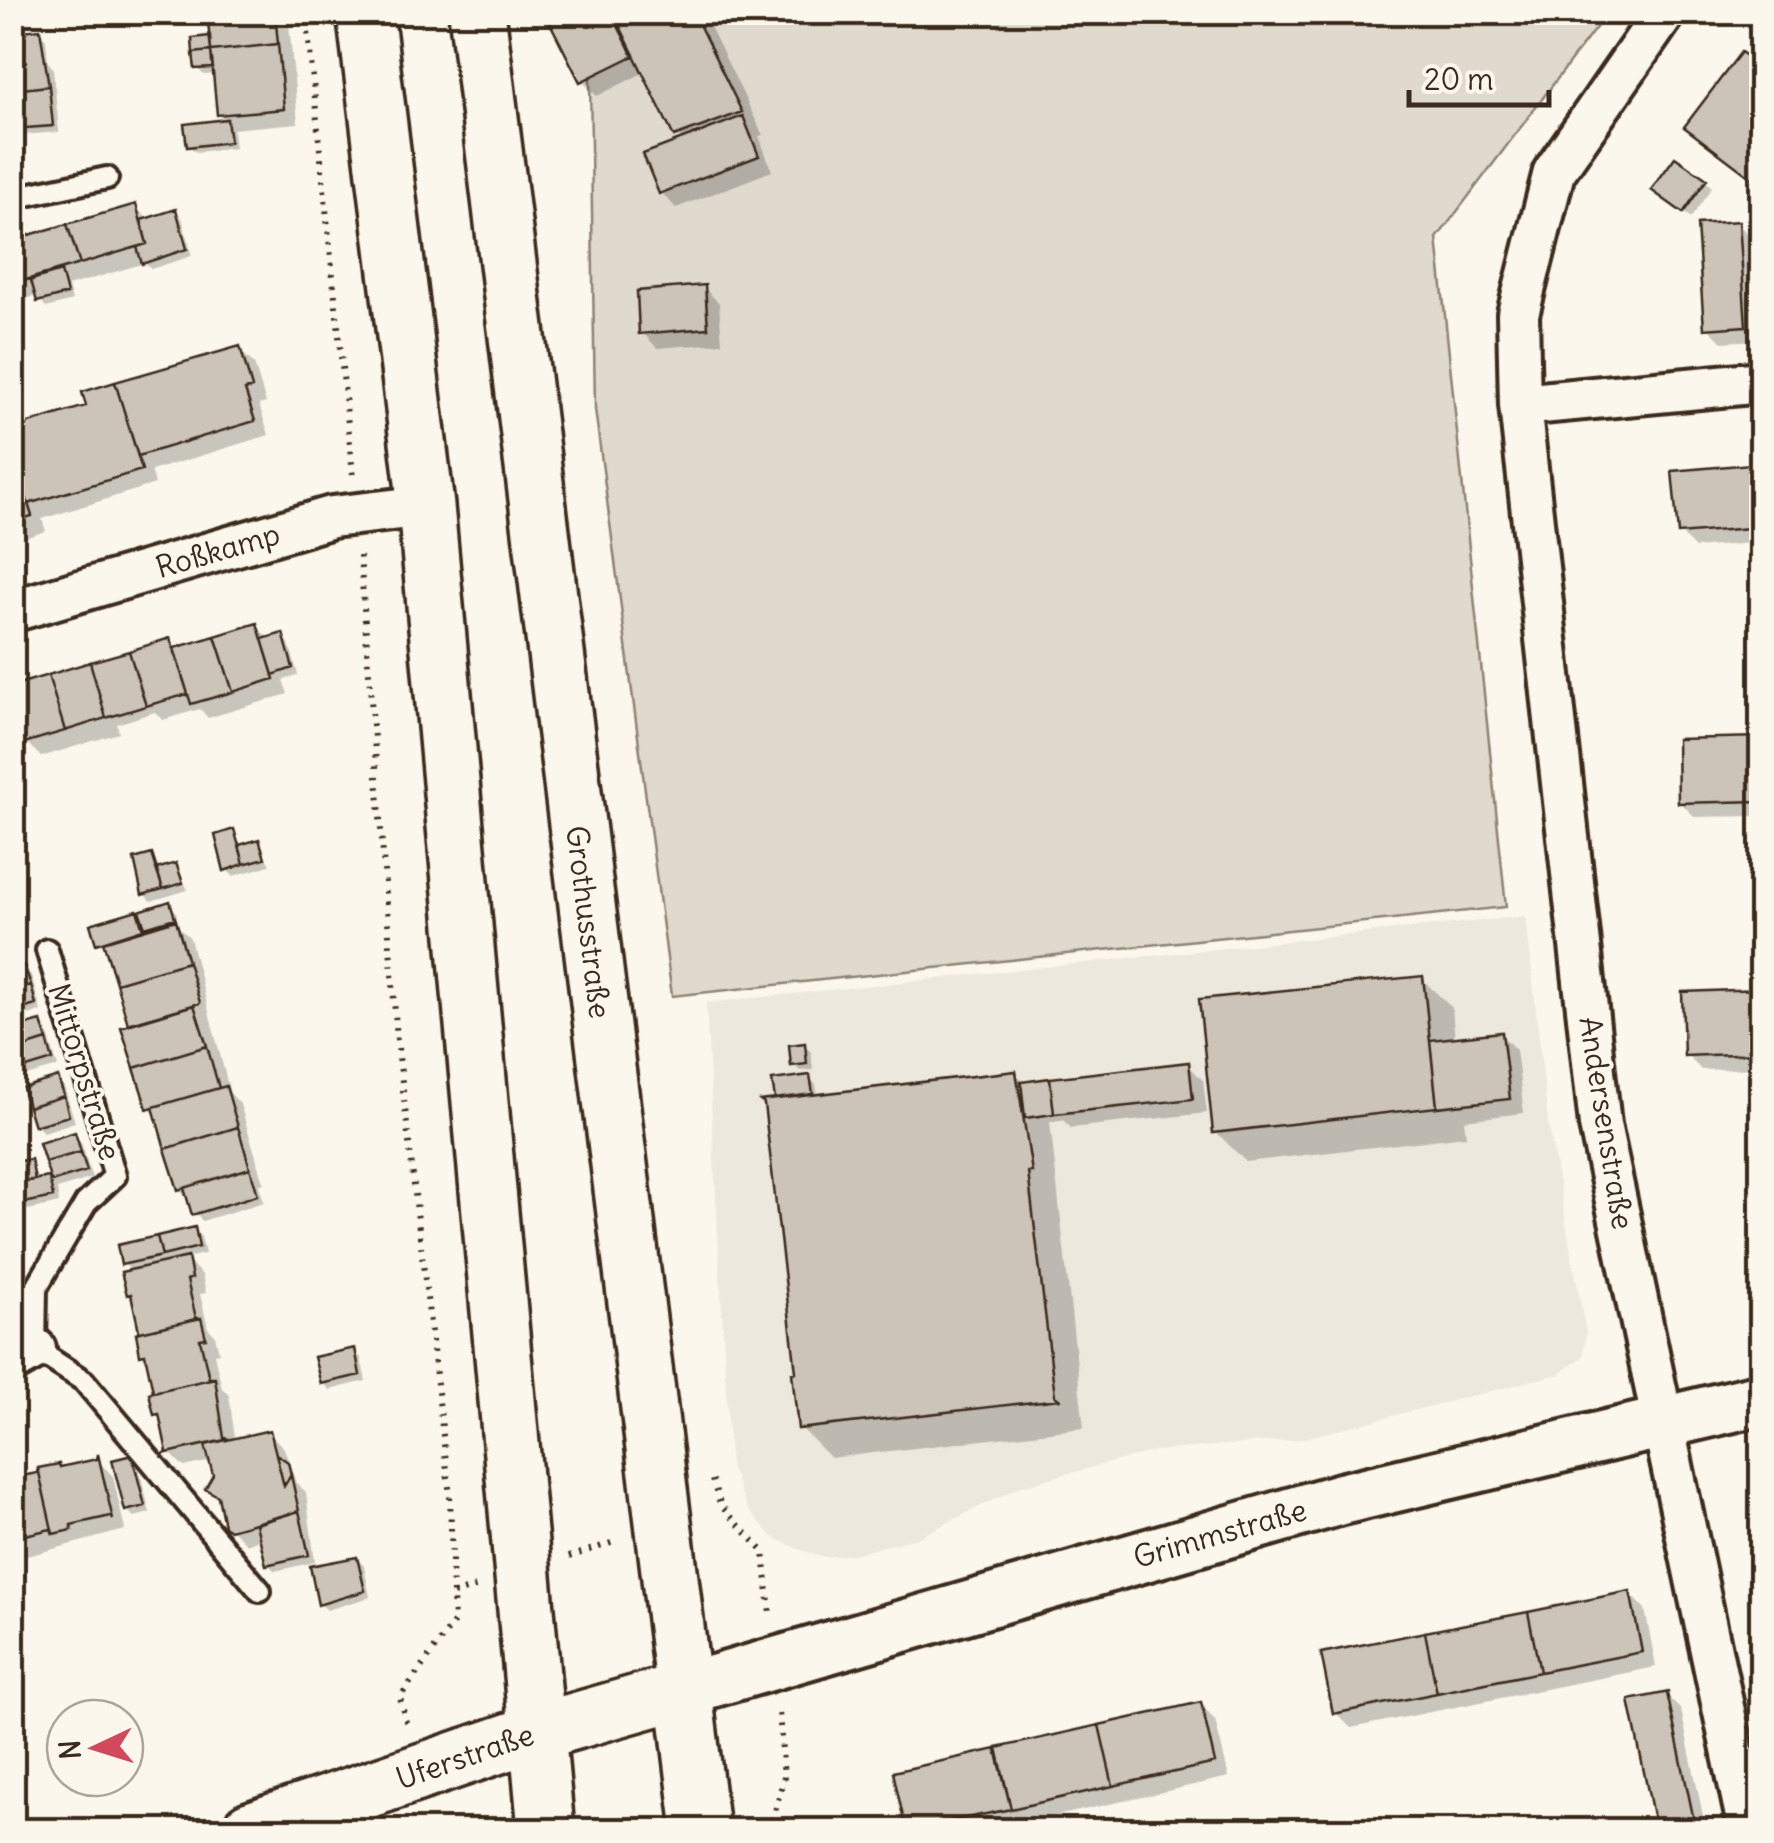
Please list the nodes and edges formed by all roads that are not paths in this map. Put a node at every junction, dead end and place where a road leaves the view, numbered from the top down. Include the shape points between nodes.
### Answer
1 (365, 12) edge
2 (477, 12) edge
3 (1665, 12) edge
4 (108, 178) dead end
5 (12, 198) edge
6 (1762, 382) edge
7 (1520, 406) junction
8 (426, 506) junction
9 (12, 611) edge
10 (47, 950) dead end
11 (24, 1355) edge
12 (1762, 1399) edge
13 (1664, 1421) junction
14 (260, 1591) dead end
15 (683, 1690) junction
16 (536, 1732) junction
17 (250, 1830) edge
18 (546, 1830) edge
19 (701, 1830) edge
20 (1749, 1830) edge

1 - 8 main road
2 - 15 main road, Grothusstraße
3 - 7 street, Andersenstraße via 1554,172 1518,314
4 - 5 lane
6 - 7 street
7 - 13 street, Andersenstraße via 1600,1125
8 - 9 street, Roßkamp via 332,517
8 - 16 main road
10 - 11 lane, Mittorpstraße via 115,1176 86,1204 36,1288
11 - 14 lane, Mittorpstraße via 84,1381
12 - 13 street, Grimmstraße
13 - 15 street, Grimmstraße via 1341,1499
13 - 20 street, Andersenstraße
15 - 16 main road, Uferstraße
15 - 19 main road, Grothusstraße
16 - 17 main road, Uferstraße
16 - 18 main road

